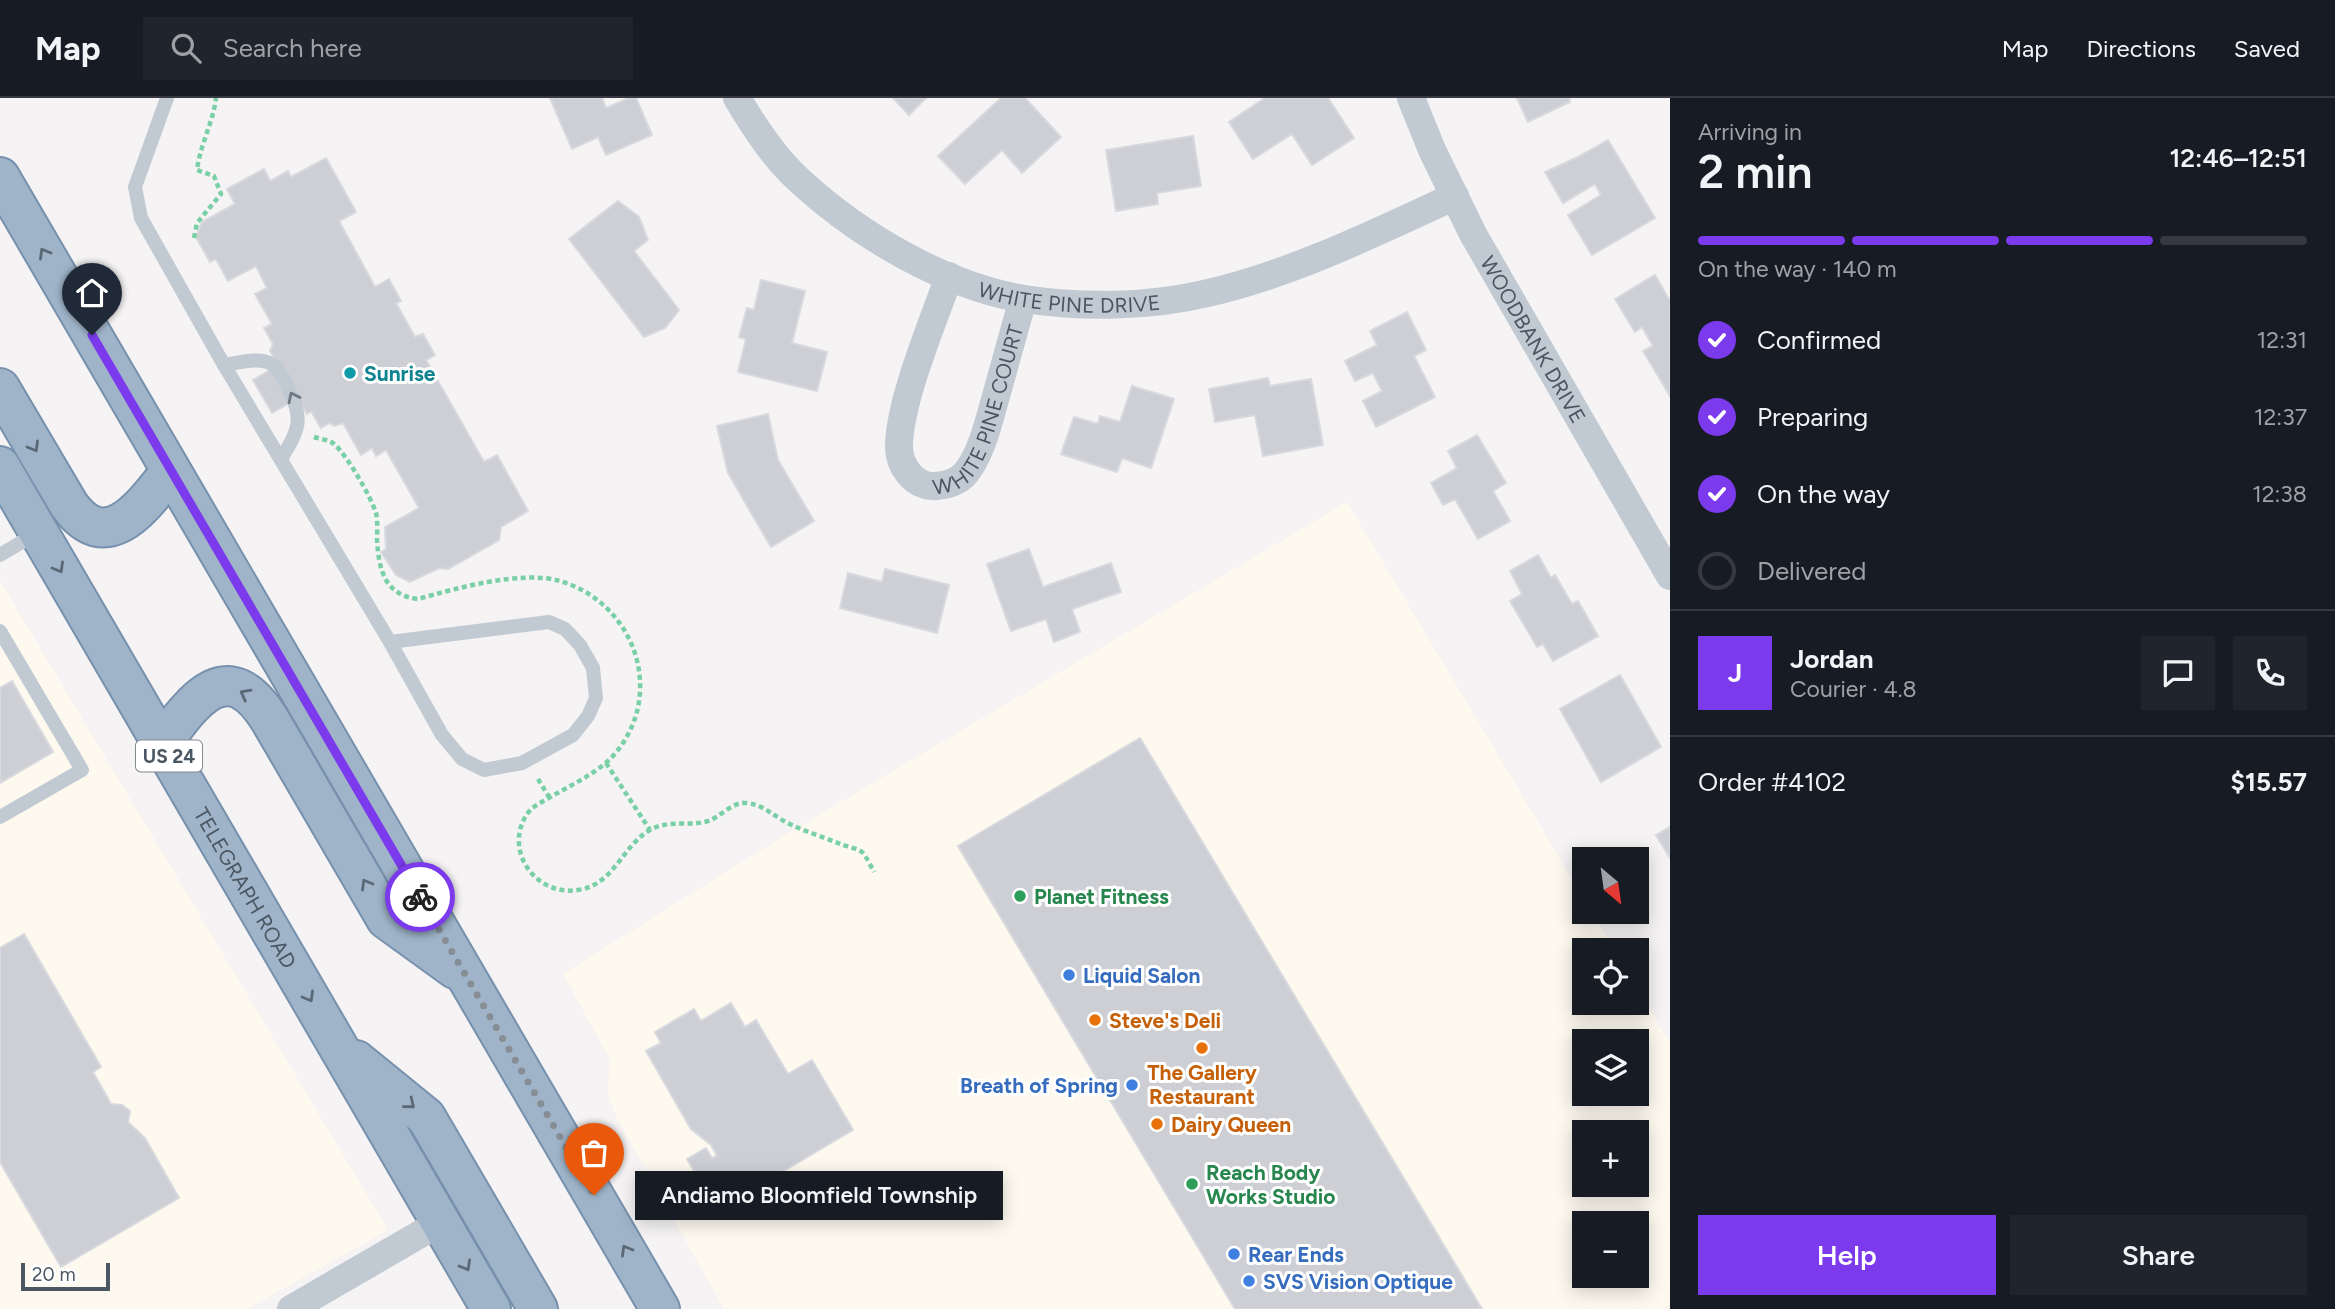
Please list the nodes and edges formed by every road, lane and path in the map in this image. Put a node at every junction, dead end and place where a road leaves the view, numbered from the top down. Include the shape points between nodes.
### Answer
1 (167, 98) edge
2 (216, 98) edge
3 (737, 98) edge
4 (1411, 98) edge
5 (0, 177) edge
6 (1455, 196) junction
7 (194, 238) dead end
8 (949, 276) junction
9 (1023, 299) junction
10 (224, 365) junction
11 (0, 388) edge
12 (281, 459) junction
13 (0, 467) edge
14 (171, 471) junction
15 (38, 532) junction
16 (0, 555) edge
17 (1670, 576) edge
18 (0, 631) edge
19 (390, 642) junction
20 (162, 744) junction
21 (606, 763) dead end
22 (0, 817) edge
23 (650, 830) dead end
24 (468, 979) junction
25 (338, 1046) junction
26 (441, 1222) junction
27 (291, 1309) edge
28 (491, 1309) edge
29 (538, 1309) edge
30 (660, 1309) edge

1 - 10 lane via 135,187 141,218
2 - 7 path via 197,170 214,176 221,194 197,223
3 - 8 street, WHITE PINE DRIVE via 800,181 905,257
4 - 6 street, WOODBANK DRIVE
14 -> 5 highway
6 - 9 street, WHITE PINE DRIVE via 1328,253 1210,293 1132,303
6 - 17 street, WOODBANK DRIVE via 1486,258
8 - 9 street, WHITE PINE DRIVE
8 - 9 street, WHITE PINE COURT via 911,386 898,447 910,476 921,484 947,485 967,472 983,436
10 - 12 lane
12 -> 10 lane via 298,432 297,404 282,377 274,365 265,362
11 -> 14 highway via 69,505 83,520 96,526 127,521
12 - 19 lane
13 - 15 highway, TELEGRAPH ROAD / US 24
14 - 24 highway
15 - 16 lane
15 -> 20 highway, TELEGRAPH ROAD / US 24
18 - 22 lane via 82,770
19 - 19 lane via 442,735 462,759 484,770 522,763 573,735 596,698 593,668 580,645 565,629 549,622
24 -> 20 highway via 386,919 254,698 233,687 211,689 193,703
20 -> 25 highway, TELEGRAPH ROAD / US 24
21 - 23 path
30 -> 24 highway
25 - 26 highway, TELEGRAPH ROAD / US 24
25 -> 29 highway via 426,1117
26 - 27 street
26 -> 28 highway, TELEGRAPH ROAD / US 24

